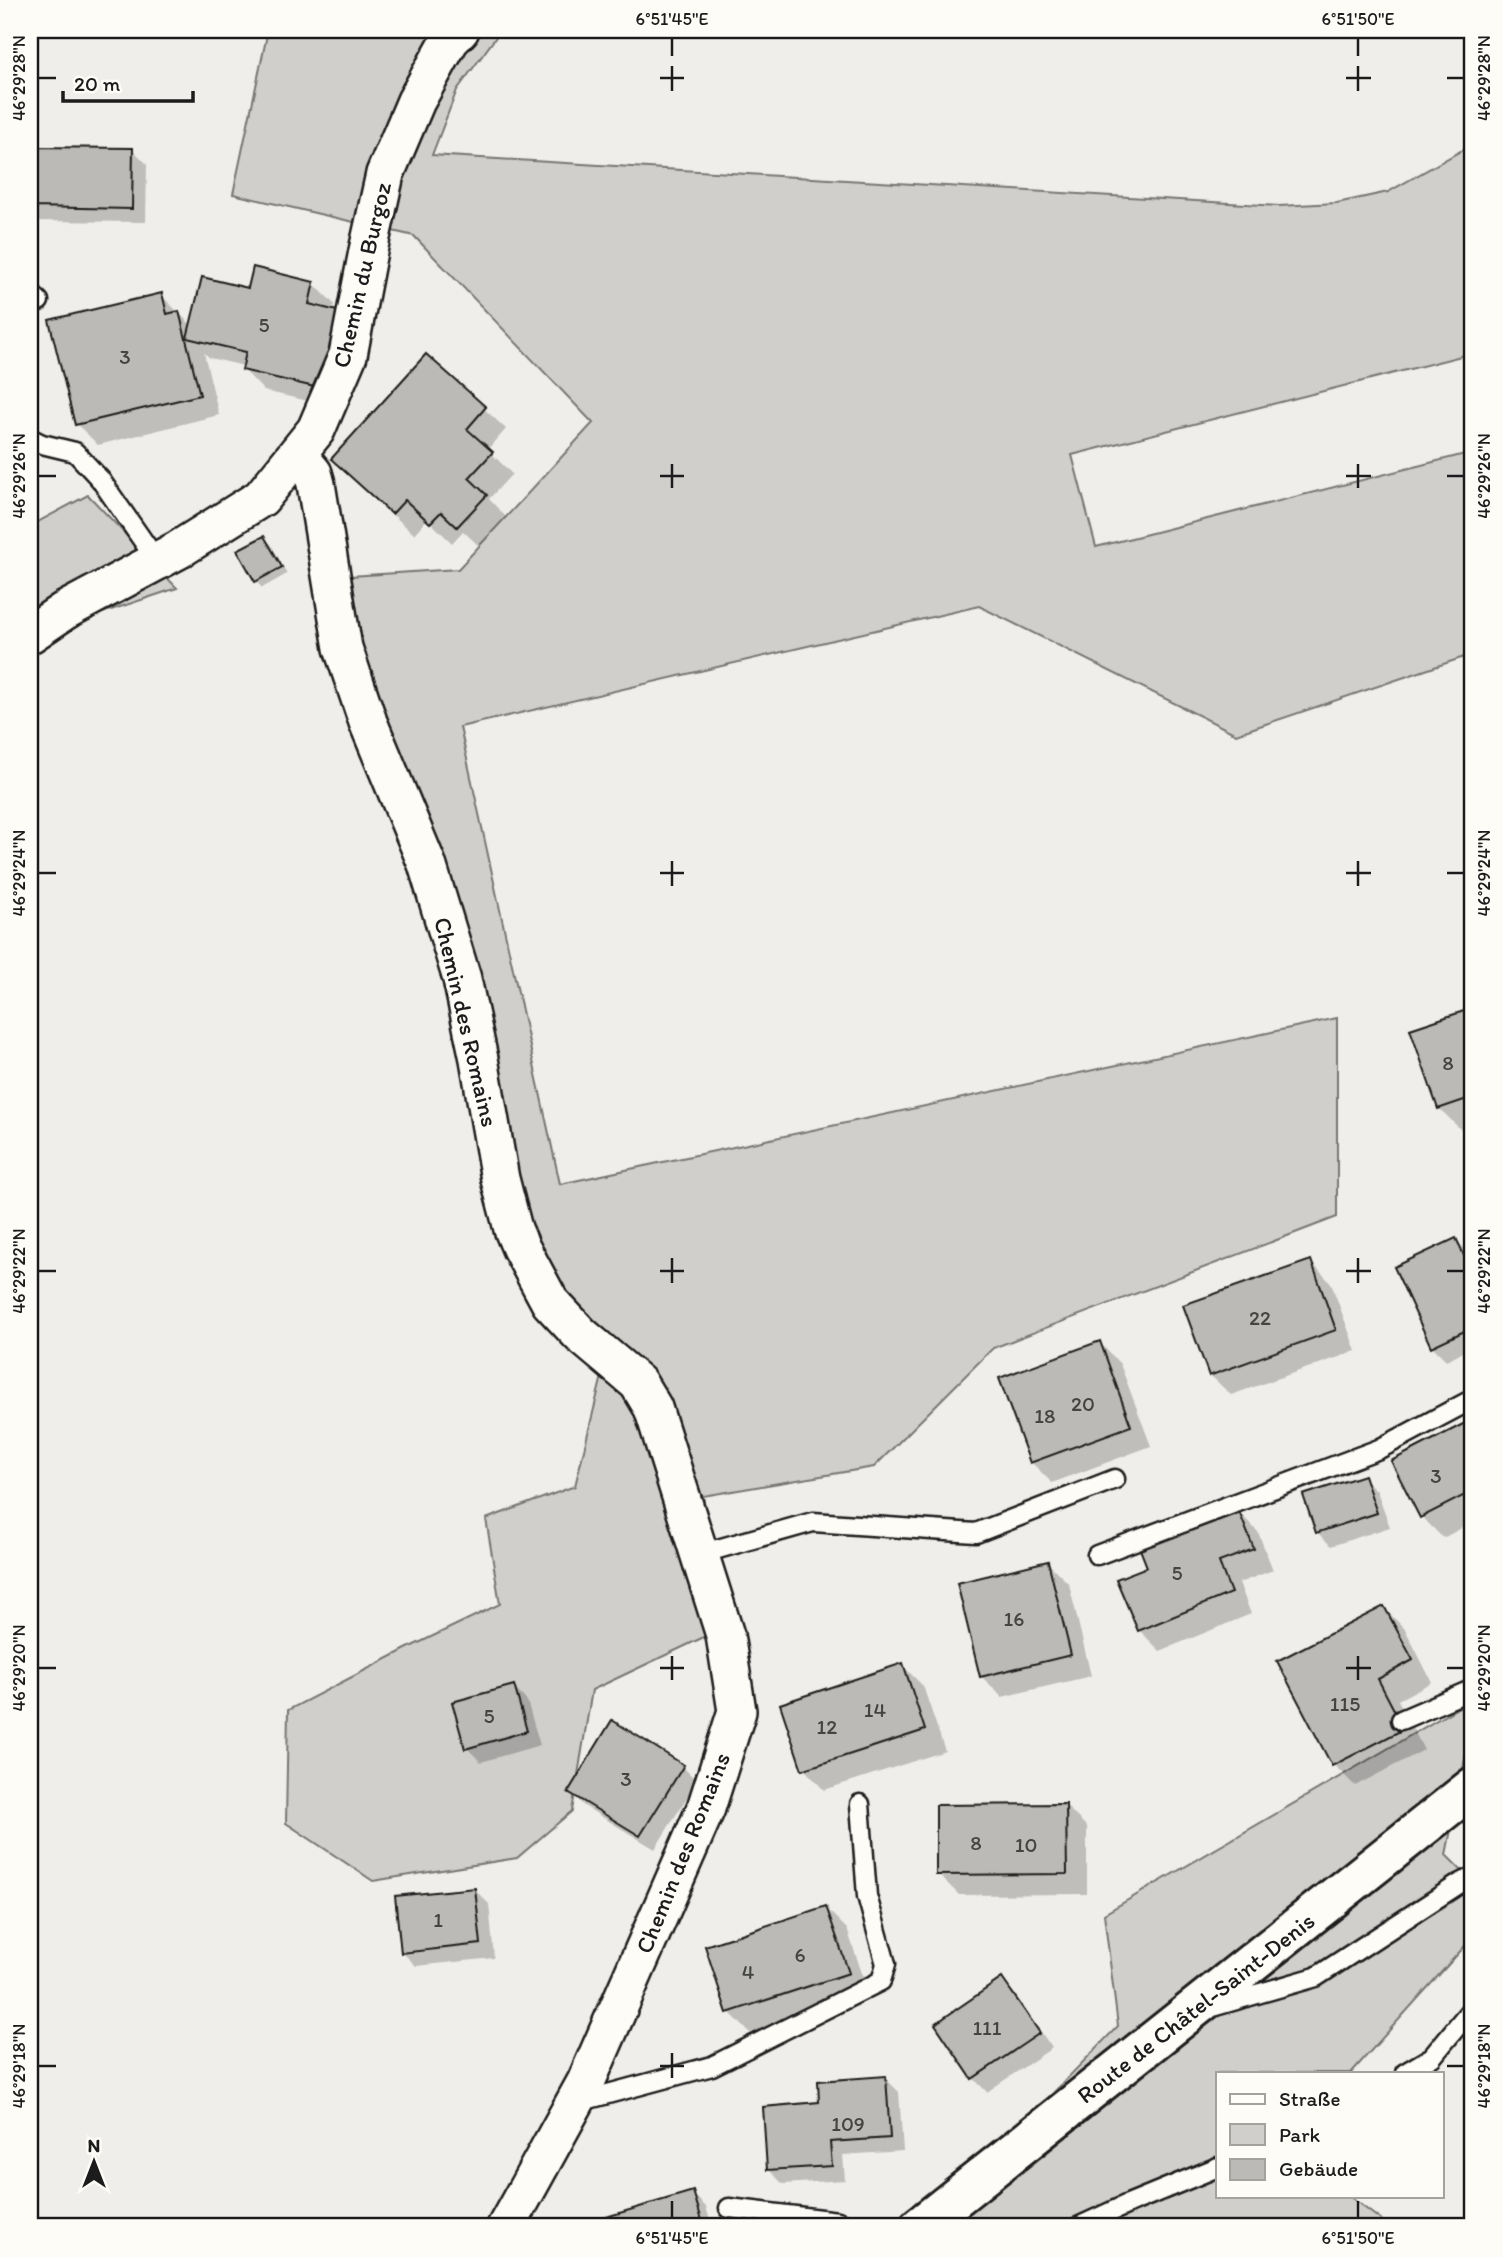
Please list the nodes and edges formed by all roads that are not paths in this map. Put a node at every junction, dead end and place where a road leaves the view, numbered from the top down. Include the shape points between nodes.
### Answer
1 (460, 30) edge
2 (30, 438) edge
3 (298, 455) junction
4 (157, 561) junction
5 (30, 634) edge
6 (1473, 1399) edge
7 (1115, 1479) dead end
8 (700, 1554) junction
9 (1097, 1555) dead end
10 (1473, 1689) edge
11 (1401, 1720) dead end
12 (1473, 1787) edge
13 (860, 1804) dead end
14 (1473, 1877) edge
15 (1473, 2007) edge
16 (1189, 2014) junction
17 (1407, 2072) edge
18 (575, 2102) junction
19 (1216, 2168) edge
20 (729, 2208) dead end
21 (506, 2227) edge
22 (847, 2227) edge
23 (919, 2227) edge
24 (1078, 2227) edge

1 - 3 street, Chemin du Burgoz via 416,101 386,174 348,355 316,430
2 - 4 lane via 75,452 100,479
3 - 4 street, Chemin du Burgoz via 261,498
3 - 8 street, Chemin des Romains via 316,484 348,666 427,864 462,979 513,1229 550,1302 647,1397
4 - 5 street, Chemin du Burgoz
6 - 9 lane via 1379,1449
7 - 8 lane via 975,1533 813,1522
8 - 18 street, Chemin des Romains via 726,1635 737,1711 706,1808
10 - 11 lane
12 - 16 main road, Route de Châtel-Saint-Denis
13 - 18 lane via 867,1896 886,1964 881,1981 712,2066
14 - 16 lane via 1315,1976
15 - 17 lane via 1432,2057
16 - 23 main road, Route de Châtel-Saint-Denis
18 - 21 street, Chemin des Romains
19 - 24 lane
20 - 22 lane via 838,2221

